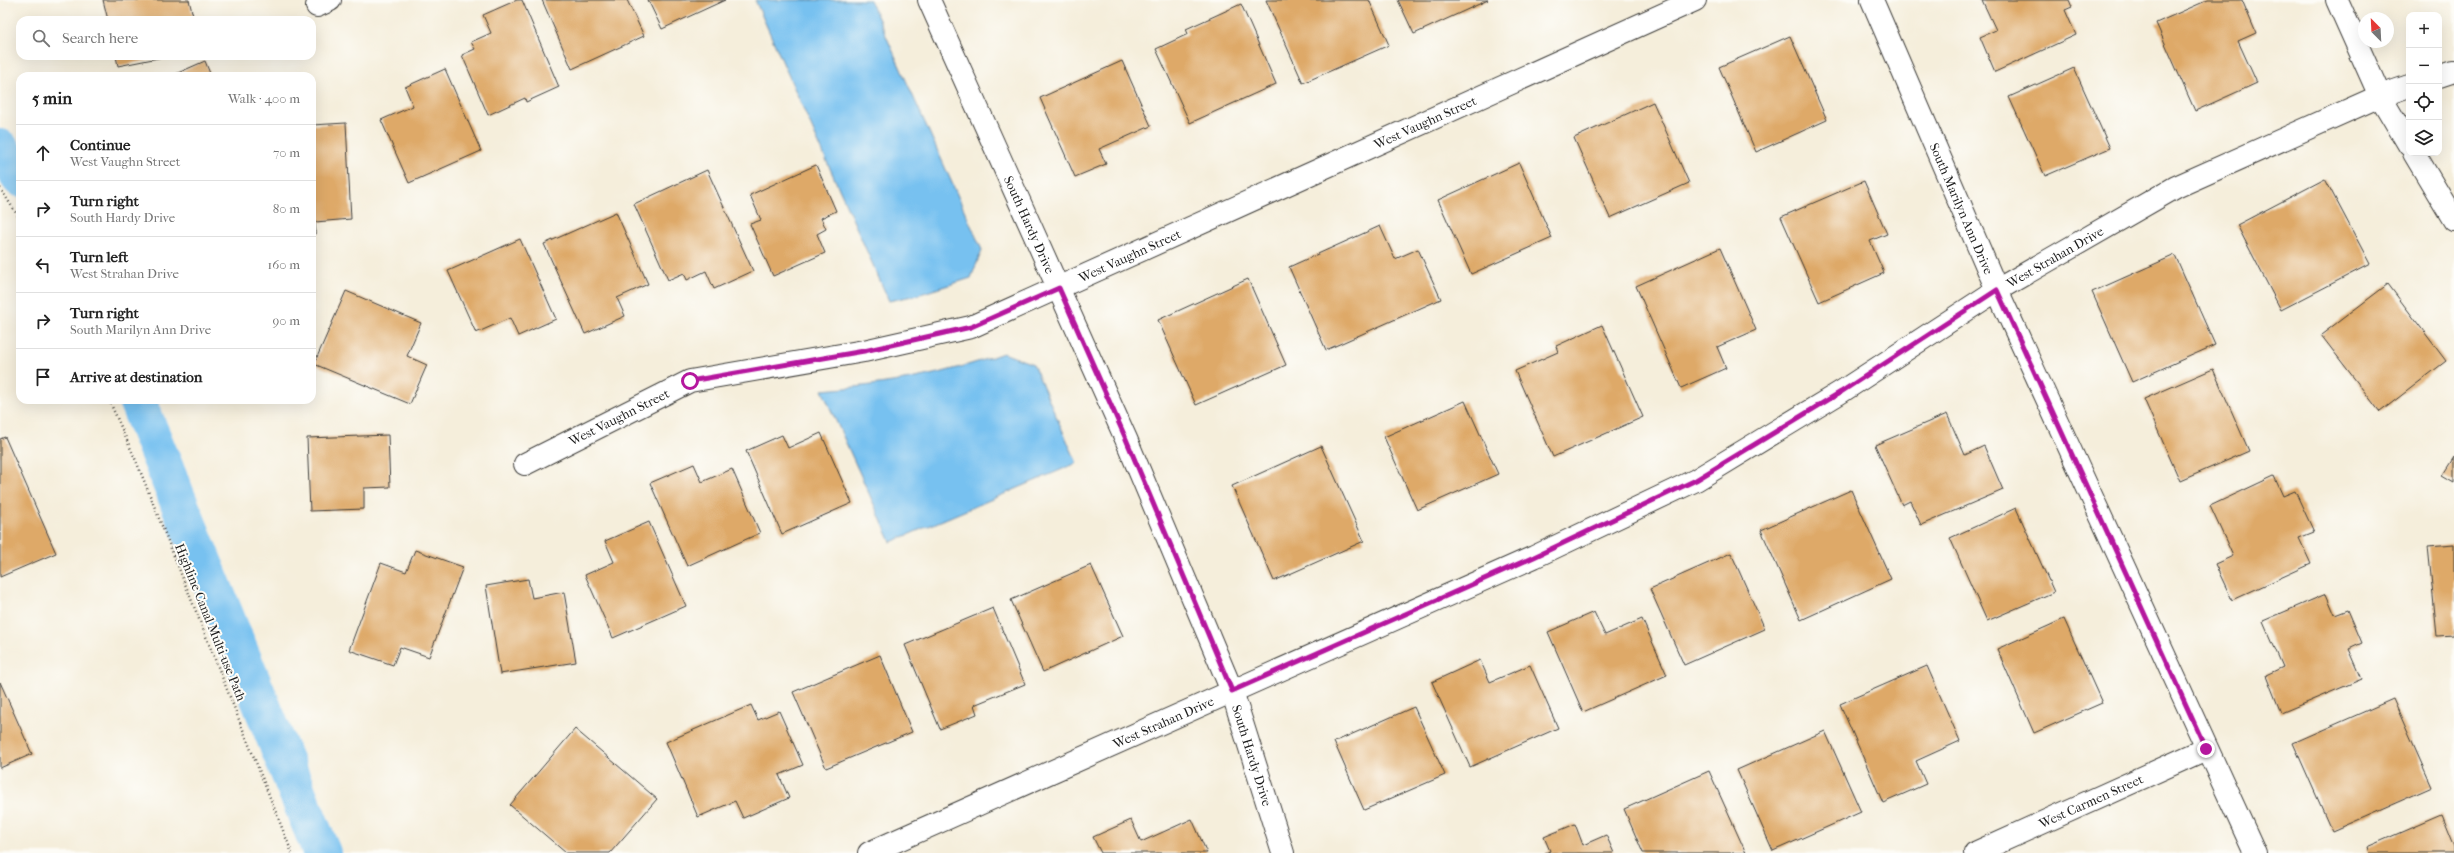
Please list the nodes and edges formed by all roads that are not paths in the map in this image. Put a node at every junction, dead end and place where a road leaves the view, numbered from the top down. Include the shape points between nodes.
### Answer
1 (929, 0) edge
2 (1695, 0) edge
3 (1872, 0) edge
4 (2337, 0) edge
5 (2454, 71) edge
6 (2442, 75) edge
7 (2406, 87) edge
8 (2380, 96) junction
9 (2406, 140) edge
10 (2416, 156) edge
11 (2454, 220) edge
12 (1059, 288) junction
13 (1997, 290) junction
14 (525, 464) dead end
15 (1232, 691) junction
16 (2206, 749) junction
17 (869, 853) edge
18 (1283, 853) edge
19 (1975, 853) edge
20 (2254, 853) edge

1 - 12 street, South Hardy Drive
2 - 12 street, West Vaughn Street
3 - 13 street, South Marilyn Ann Drive
4 - 8 street
5 - 6 street
7 - 8 street, West Strahan Drive
8 - 9 street
8 - 13 street, West Strahan Drive via 2176,187
10 - 11 street
12 - 14 street, West Vaughn Street via 971,327 864,351 690,381
12 - 15 street, South Hardy Drive via 1126,439
13 - 15 street, West Strahan Drive via 1841,392 1696,480 1534,557
13 - 16 street, South Marilyn Ann Drive
15 - 17 street, West Strahan Drive
15 - 18 street, South Hardy Drive
16 - 19 street, West Carmen Street
16 - 20 street, South Marilyn Ann Drive

